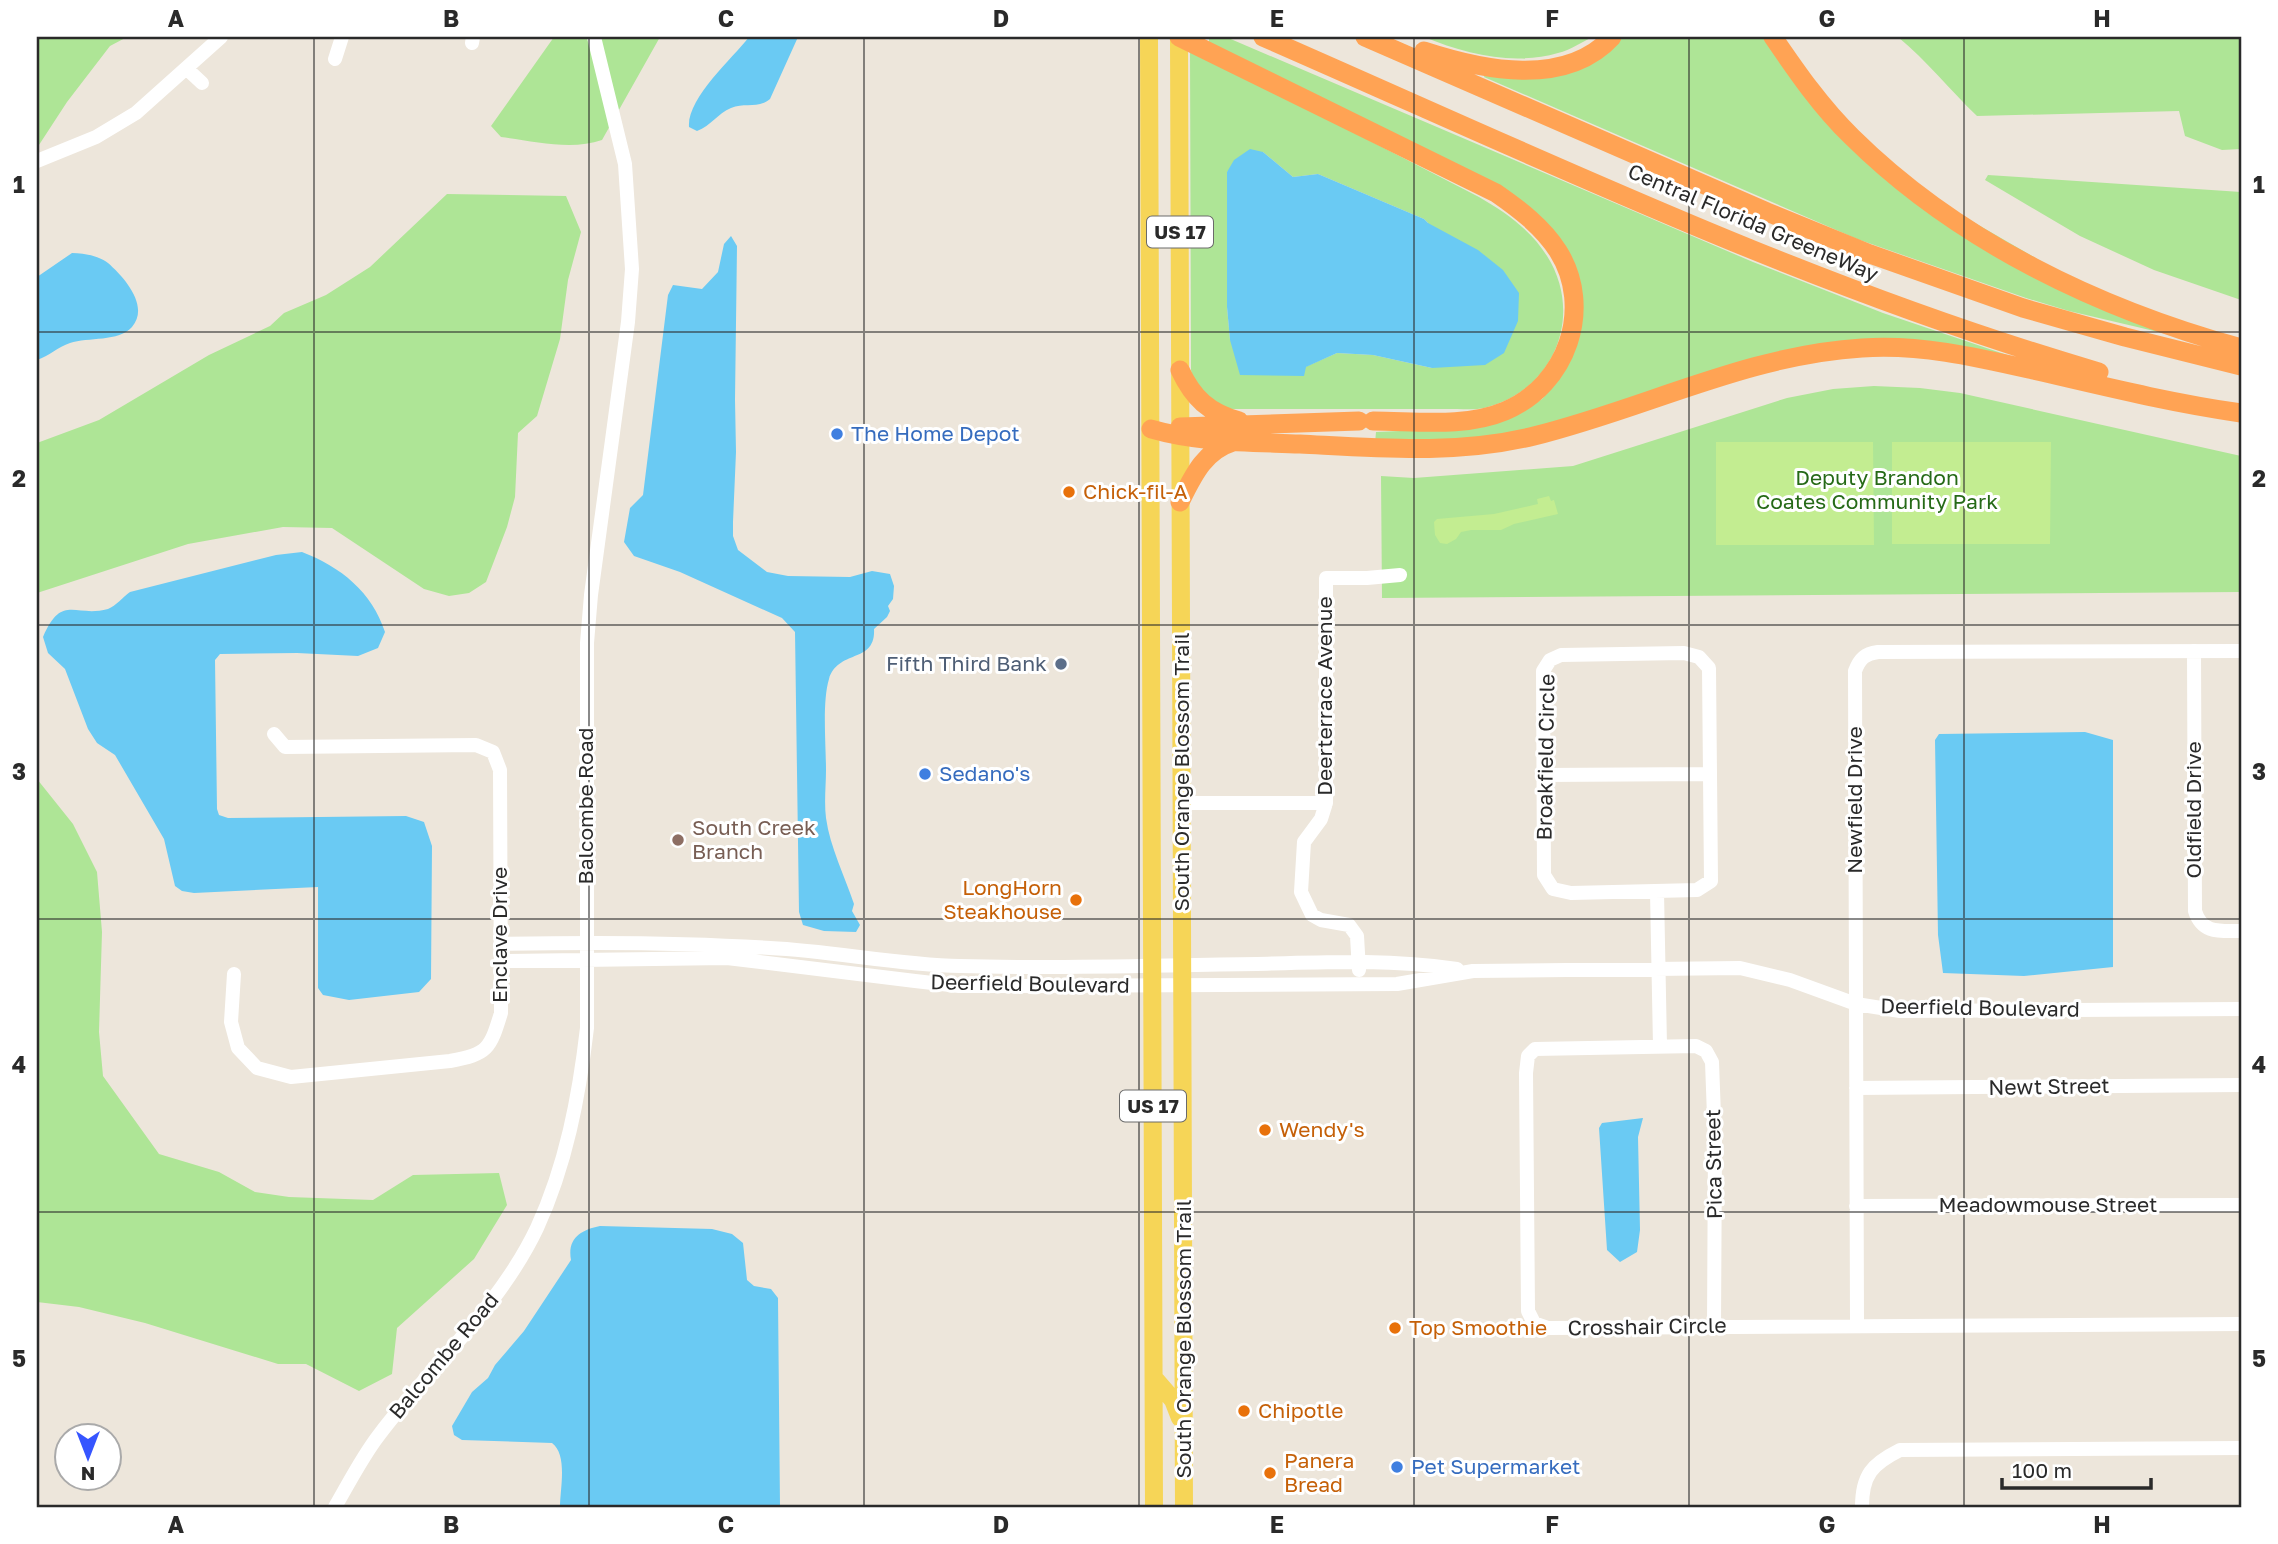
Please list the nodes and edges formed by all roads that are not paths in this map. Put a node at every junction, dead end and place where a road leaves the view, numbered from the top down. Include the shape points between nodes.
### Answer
1 (220, 37) edge
2 (342, 37) edge
3 (594, 37) edge
4 (1149, 37) edge
5 (1179, 37) edge
6 (1263, 37) edge
7 (1365, 37) edge
8 (1388, 37) edge
9 (1612, 37) edge
10 (1773, 37) edge
11 (335, 59) dead end
12 (187, 68) junction
13 (202, 83) dead end
14 (37, 161) edge
15 (2241, 348) edge
16 (2241, 366) edge
17 (1180, 370) junction
18 (2241, 410) edge
19 (1250, 424) junction
20 (1151, 429) junction
21 (1181, 432) junction
22 (1236, 442) junction
23 (1180, 502) junction
24 (1400, 575) dead end
25 (2194, 651) junction
26 (2241, 651) edge
27 (1152, 705) junction
28 (274, 734) dead end
29 (1182, 747) junction
30 (1710, 774) junction
31 (1544, 775) junction
32 (1182, 803) junction
33 (1326, 803) junction
34 (1657, 892) junction
35 (2241, 931) edge
36 (587, 943) junction
37 (500, 944) junction
38 (587, 960) junction
39 (501, 961) junction
40 (1359, 962) junction
41 (1182, 965) junction
42 (959, 966) junction
43 (1152, 966) junction
44 (1659, 969) junction
45 (1473, 971) junction
46 (234, 974) dead end
47 (1182, 984) junction
48 (1359, 984) junction
49 (1152, 985) junction
50 (959, 986) junction
51 (1856, 1004) junction
52 (2241, 1009) edge
53 (1660, 1046) junction
54 (2241, 1085) edge
55 (1856, 1088) junction
56 (2241, 1205) edge
57 (1856, 1206) junction
58 (2241, 1324) edge
59 (1857, 1325) junction
60 (1714, 1326) junction
61 (1154, 1378) junction
62 (1184, 1431) junction
63 (2241, 1448) edge
64 (335, 1507) edge
65 (1154, 1507) edge
66 (1184, 1507) edge
67 (1862, 1507) edge

1 - 12 street
2 - 11 street
3 - 36 street, Balcombe Road via 625,164 632,269 587,643
4 - 20 main road, South Orange Blossom Trail / US 17
5 - 17 main road, South Orange Blossom Trail / US 17
5 - 19 highway via 1496,193 1551,241 1570,276 1574,317 1570,341 1555,373 1538,391 1506,411 1456,421
6 - 18 highway, Central Florida GreeneWay via 1855,291 2062,362
7 - 16 highway, Central Florida GreeneWay via 1870,254 2074,323
8 - 9 highway via 1447,59 1528,70 1573,61
10 - 15 highway via 1850,135 1884,168 1941,211 2024,263 2078,289
12 - 13 street
12 - 14 street via 135,113 96,137
17 - 19 highway via 1201,403 1222,416
17 - 21 main road, South Orange Blossom Trail / US 17
18 - 22 highway via 2199,407 1983,357 1939,350 1863,348 1758,365 1536,436 1487,446 1399,449
19 - 21 highway
20 - 21 highway
20 - 27 main road, South Orange Blossom Trail / US 17
21 - 22 highway
21 - 23 main road, South Orange Blossom Trail / US 17
22 - 23 highway via 1212,452
23 - 29 main road, South Orange Blossom Trail / US 17
24 - 33 street, Deerterrace Avenue via 1325,578
25 - 26 street, Newfield Drive
25 - 35 street, Oldfield Drive via 2195,911 2205,928
25 - 51 street, Newfield Drive via 1878,652 1860,660 1855,671
27 - 29 main road via 1170,722
27 - 43 main road, South Orange Blossom Trail / US 17
28 - 37 street, Enclave Drive via 285,747 476,745 493,752 500,770
29 - 32 main road, South Orange Blossom Trail / US 17
30 - 31 street
30 - 31 street, Broakfield Circle via 1709,668 1699,657 1684,653 1561,655 1550,660 1543,671
30 - 34 street, Broakfield Circle via 1711,881 1697,890
31 - 34 street, Broakfield Circle via 1544,875 1553,889
32 - 33 street
32 - 41 main road, South Orange Blossom Trail / US 17
33 - 40 street, Deerterrace Avenue via 1321,819 1304,842 1301,892 1312,915 1349,925 1357,936
34 - 44 street
36 - 37 street, Deerfield Boulevard
36 - 38 street, Balcombe Road
36 - 42 street, Deerfield Boulevard via 772,948
37 - 39 street, Enclave Drive
38 - 39 street, Deerfield Boulevard
38 - 50 street, Deerfield Boulevard via 726,958
38 - 64 street, Balcombe Road via 581,1085 561,1168 536,1230 500,1290 378,1436
39 - 46 street, Enclave Drive via 501,1013 492,1041 476,1056 291,1077 257,1068 238,1048 231,1021
40 - 41 street, Deerfield Boulevard
40 - 45 street, Deerfield Boulevard via 1411,962
40 - 48 street, Deerterrace Avenue
41 - 43 street, Deerfield Boulevard
41 - 47 main road, South Orange Blossom Trail / US 17
42 - 43 street, Deerfield Boulevard
42 - 50 street
43 - 49 main road, South Orange Blossom Trail / US 17
44 - 45 street, Deerfield Boulevard
44 - 51 street, Deerfield Boulevard via 1740,968
44 - 53 street
45 - 48 street, Deerfield Boulevard via 1397,984
47 - 48 street, Deerfield Boulevard
47 - 49 street, Deerfield Boulevard
47 - 62 main road, South Orange Blossom Trail / US 17
49 - 50 street, Deerfield Boulevard
49 - 61 main road, South Orange Blossom Trail / US 17
51 - 52 street, Deerfield Boulevard via 1900,1011
51 - 55 street, Newfield Drive
53 - 60 street, Pica Street via 1696,1046 1706,1051 1712,1062
53 - 60 street, Crosshair Circle via 1546,1047 1528,1056 1528,1311 1534,1322 1548,1328
54 - 55 street, Newt Street
55 - 57 street, Newfield Drive
56 - 57 street, Meadowmouse Street
57 - 59 street, Newfield Drive
58 - 59 street, Crosshair Circle
59 - 60 street, Crosshair Circle
61 - 62 main road via 1173,1400
61 - 65 main road, South Orange Blossom Trail / US 17
62 - 66 main road, South Orange Blossom Trail / US 17
63 - 67 street via 1900,1450 1880,1459 1869,1472

